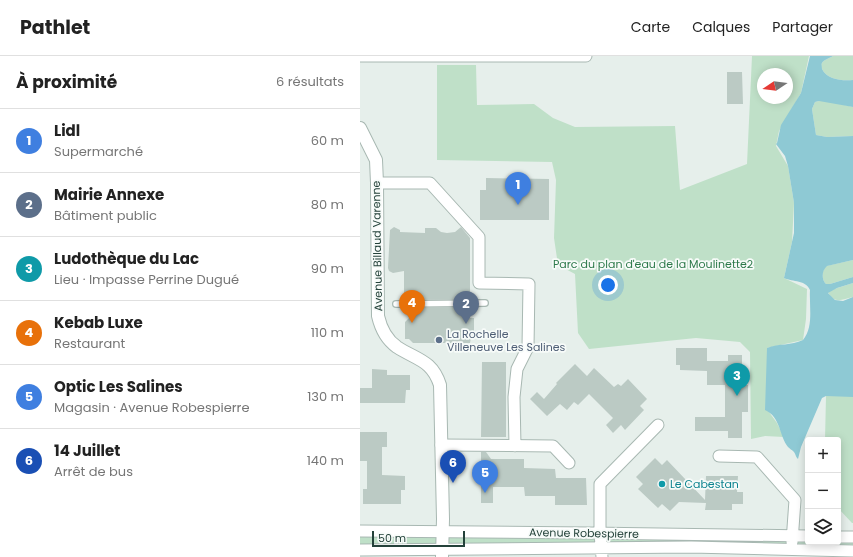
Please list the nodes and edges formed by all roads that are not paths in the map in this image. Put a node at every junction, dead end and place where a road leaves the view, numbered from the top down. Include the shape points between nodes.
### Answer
1 (360, 56) edge
2 (586, 56) edge
3 (360, 128) edge
4 (377, 183) junction
5 (485, 303) dead end
6 (396, 304) dead end
7 (658, 425) dead end
8 (441, 445) junction
9 (515, 446) junction
10 (719, 456) dead end
11 (569, 462) dead end
12 (360, 531) edge
13 (442, 532) junction
14 (600, 533) junction
15 (793, 536) junction
16 (805, 536) edge
17 (841, 537) edge
18 (853, 537) edge
19 (360, 550) edge
20 (853, 551) edge
21 (442, 553) edge
22 (602, 553) edge
23 (790, 553) edge

1 - 2 street
3 - 4 street, Avenue Billaud Varenne via 376,160
4 - 8 street, Avenue Billaud Varenne via 378,316 381,327 397,347 429,365 437,375 441,394
4 - 9 street via 430,183 479,236 479,283 529,284 528,347 518,370 514,397
5 - 6 lane
7 - 14 street via 600,484
8 - 9 street
8 - 13 street, Avenue Billaud Varenne
9 - 11 street via 553,446
10 - 15 street via 757,457 795,500
12 - 13 street, Avenue Robespierre
13 - 14 street, Avenue Robespierre
13 - 21 street, Avenue Billaud Varenne
14 - 15 street, Avenue Robespierre
14 - 22 street
15 - 16 street, Avenue Robespierre
15 - 23 street
17 - 18 street
19 - 21 street, Avenue Robespierre
20 - 23 street, Avenue Robespierre
21 - 22 street, Avenue Robespierre
22 - 23 street, Avenue Robespierre via 691,547

